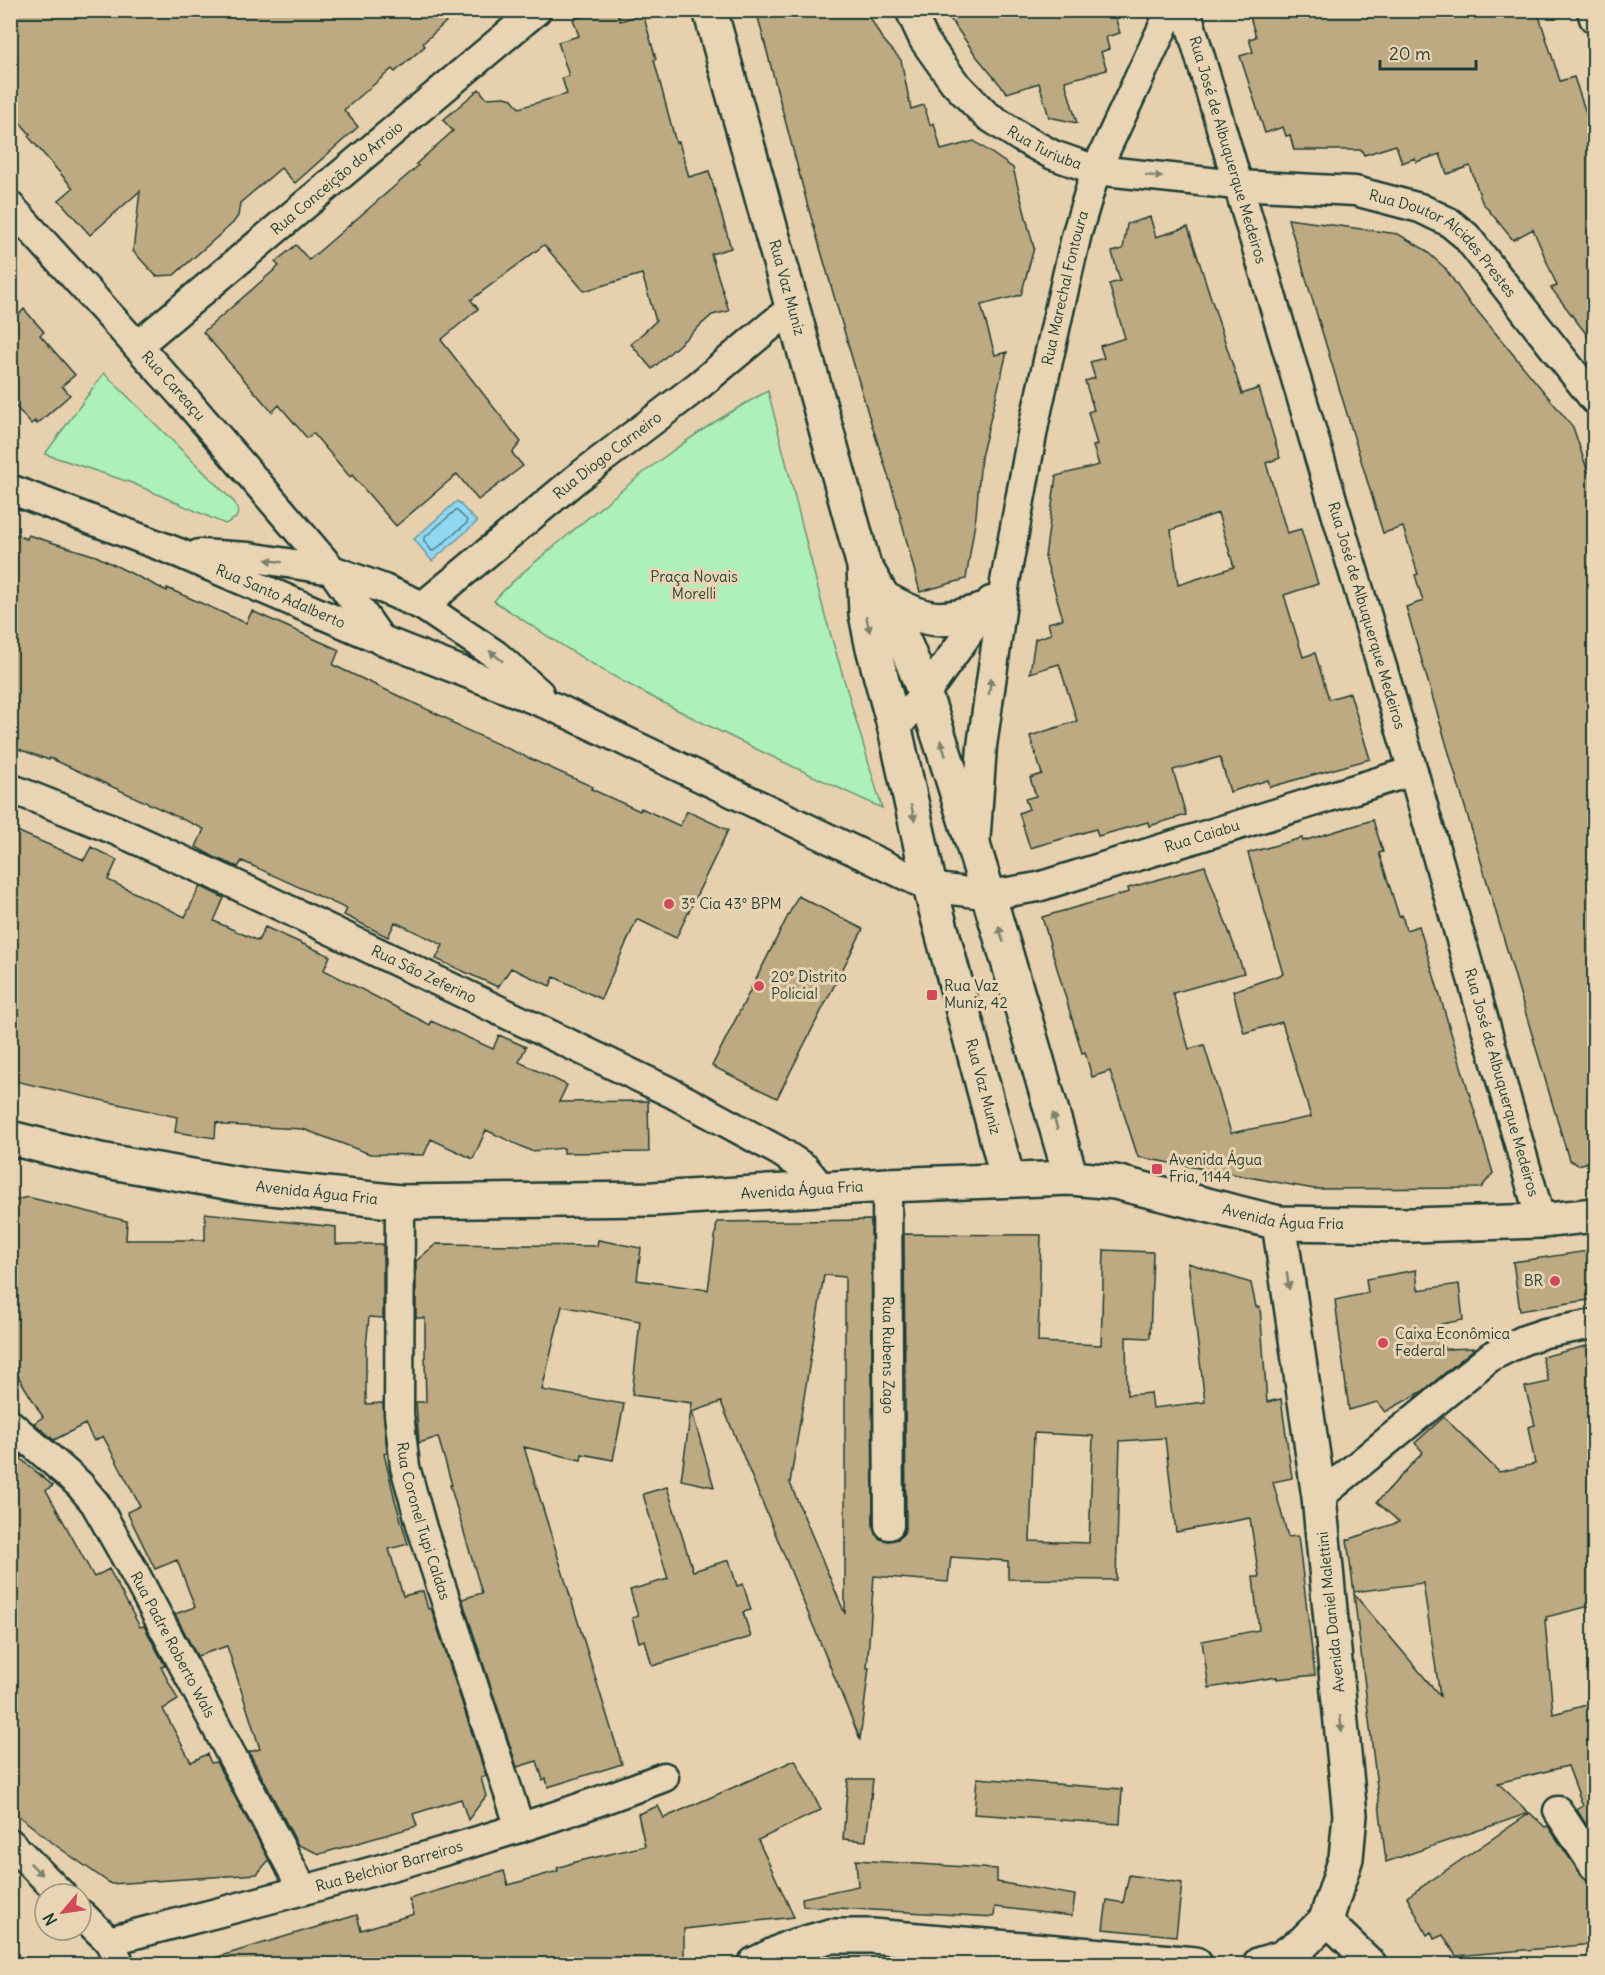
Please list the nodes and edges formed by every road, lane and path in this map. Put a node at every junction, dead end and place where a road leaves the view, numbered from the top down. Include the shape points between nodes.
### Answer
1 (537, 10) edge
2 (710, 10) edge
3 (910, 10) edge
4 (1172, 10) edge
5 (1186, 10) edge
6 (1592, 10) edge
7 (1594, 18) edge
8 (1096, 170) junction
9 (1237, 185) junction
10 (10, 206) edge
11 (793, 307) junction
12 (137, 346) junction
13 (1594, 399) edge
14 (10, 489) edge
15 (178, 553) junction
16 (864, 566) junction
17 (332, 570) junction
18 (1005, 582) junction
19 (883, 598) junction
20 (423, 606) junction
21 (985, 610) junction
22 (382, 640) junction
23 (925, 691) junction
24 (556, 708) junction
25 (895, 729) junction
26 (1413, 771) junction
27 (10, 788) edge
28 (975, 848) junction
29 (930, 887) junction
30 (990, 895) junction
31 (10, 1138) edge
32 (1071, 1178) junction
33 (1008, 1180) junction
34 (887, 1185) junction
35 (822, 1189) junction
36 (400, 1202) junction
37 (1594, 1215) edge
38 (1541, 1221) junction
39 (1279, 1223) junction
40 (1594, 1324) edge
41 (10, 1424) edge
42 (1319, 1497) junction
43 (889, 1525) dead end
44 (664, 1777) dead end
45 (1557, 1811) dead end
46 (520, 1828) junction
47 (10, 1843) edge
48 (1594, 1866) edge
49 (49, 1882) edge
50 (303, 1890) junction
51 (1326, 1920) junction
52 (93, 1928) edge
53 (114, 1953) edge
54 (755, 1965) edge
55 (1195, 1965) edge
56 (1260, 1965) edge
57 (1372, 1965) edge

1 - 12 street, Rua Conceição do Arroio
2 - 11 street, Rua Vaz Muniz
3 - 8 street, Rua Turiuba via 924,40 954,82 985,114 1053,156
4 - 8 street, Rua Marechal Fontoura
5 - 9 street, Rua José de Albuquerque Medeiros
6 - 7 street
8 -> 9 street, Rua Turiuba
8 - 18 street, Rua Marechal Fontoura via 1058,314
9 - 13 street, Rua Doutor Alcides Prestes via 1355,191 1420,208 1457,227
9 - 26 street, Rua José de Albuquerque Medeiros
10 - 12 street, Rua Careaçu
11 - 16 street, Rua Vaz Muniz
11 - 20 street, Rua Diogo Carneiro
12 - 17 street, Rua Careaçu
14 - 15 street, Rua Santo Adalberto
17 -> 15 street, Rua Santo Adalberto via 249,557
15 - 22 street, Rua Santo Adalberto
16 - 19 street, Rua Vaz Muniz
16 -> 25 street, Rua Vaz Muniz via 866,614
17 - 20 street
17 - 22 street
18 - 21 street, Rua Marechal Fontoura
28 -> 18 street, Rua Marechal Fontoura via 982,746
19 - 21 street via 914,614 943,620
19 - 23 street, Rua Vaz Muniz
24 -> 20 street via 496,656
21 - 23 street, Rua Marechal Fontoura
22 - 24 street
23 - 25 street
28 -> 23 street, Rua Vaz Muniz
24 - 29 street
25 -> 29 street, Rua Vaz Muniz
26 - 30 street, Rua Caiabu via 1038,887
26 - 38 street, Rua José de Albuquerque Medeiros
27 - 35 street, Rua São Zeferino via 228,881 670,1092 779,1150 805,1168
28 - 30 street, Rua Vaz Muniz
29 - 30 street
29 - 33 street, Rua Vaz Muniz
32 -> 30 street, Rua Vaz Muniz
31 - 36 street, Avenida Água Fria via 100,1160 244,1185
32 - 33 street, Avenida Água Fria
32 - 39 street, Avenida Água Fria via 1115,1182
33 - 34 street, Avenida Água Fria
34 - 35 street, Avenida Água Fria
34 - 43 street, Rua Rubens Zago
35 - 36 street, Avenida Água Fria via 653,1199
36 - 46 street, Rua Coronel Tupi Caldas via 399,1414 405,1467
37 - 38 street, Avenida Água Fria
38 - 39 street, Avenida Água Fria via 1412,1225
39 -> 42 street, Avenida Daniel Malettini
40 - 42 street via 1545,1333 1490,1358
41 - 50 street, Rua Padre Roberto Wals via 79,1484 95,1503
42 -> 51 street, Avenida Daniel Malettini via 1350,1815 1346,1858
44 - 46 street, Rua Belchior Barreiros
45 - 48 street
46 - 50 street, Rua Belchior Barreiros
47 -> 49 street
50 - 53 street, Rua Belchior Barreiros
51 - 56 street, Avenida Daniel Malettini via 1281,1958
51 - 57 street
52 - 53 street
54 - 55 street via 788,1948 830,1936 872,1936

